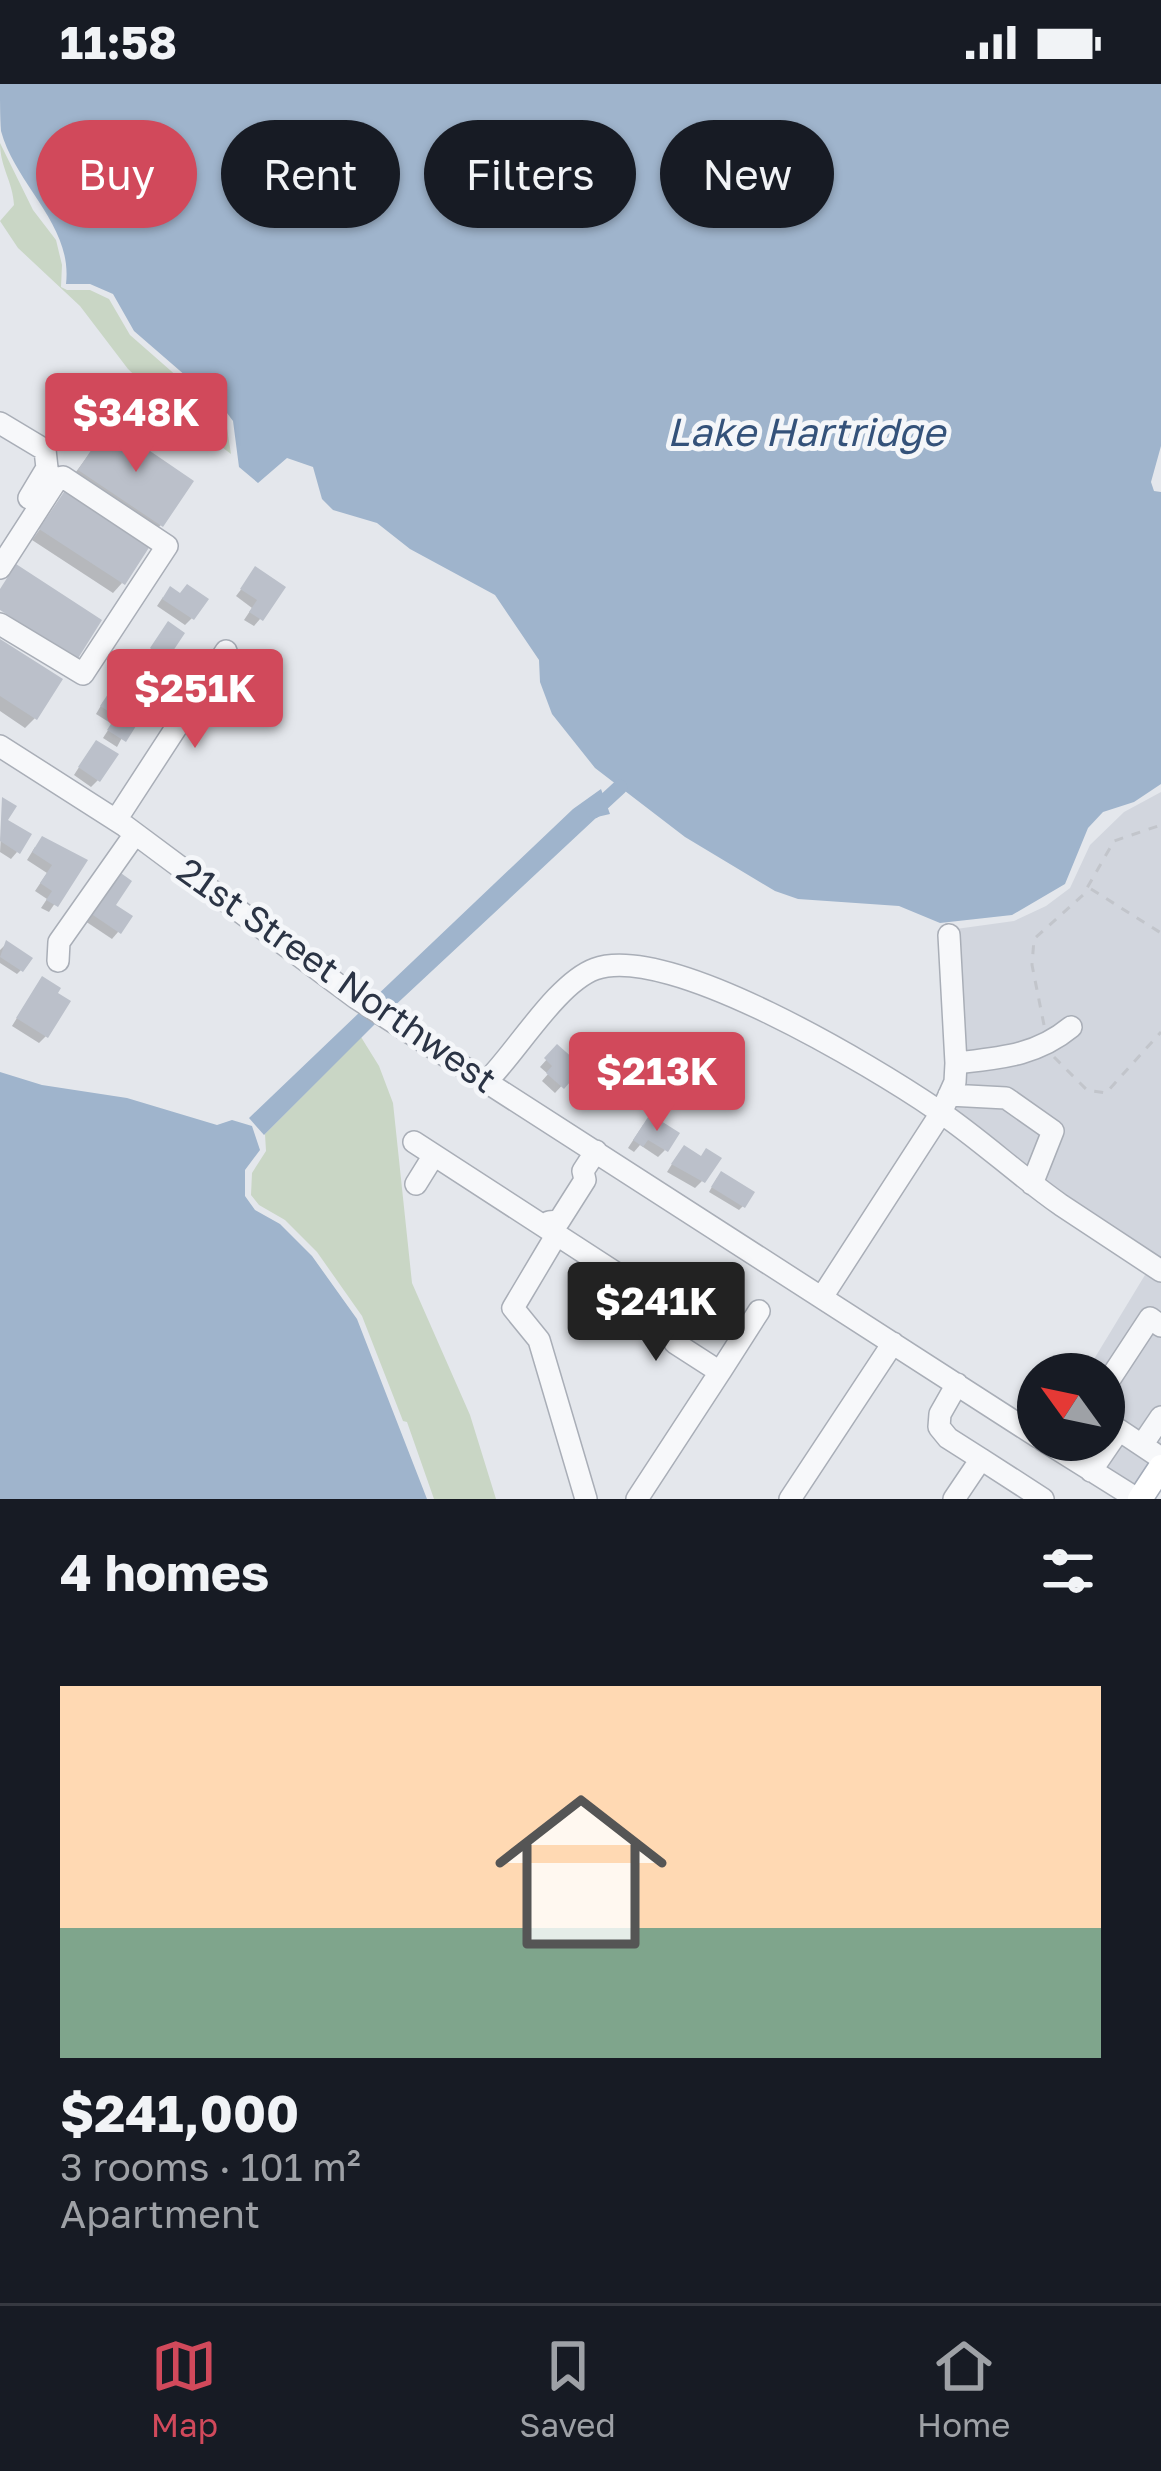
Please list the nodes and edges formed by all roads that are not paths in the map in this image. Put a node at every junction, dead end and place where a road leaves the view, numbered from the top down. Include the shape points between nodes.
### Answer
1 (0, 422) edge
2 (0, 544) edge
3 (0, 568) edge
4 (0, 624) edge
5 (226, 650) dead end
6 (0, 746) edge
7 (116, 820) junction
8 (135, 834) junction
9 (949, 935) dead end
10 (58, 961) dead end
11 (1071, 1027) dead end
12 (1004, 1057) junction
13 (956, 1063) junction
14 (488, 1081) junction
15 (1006, 1098) junction
16 (945, 1104) junction
17 (414, 1142) dead end
18 (434, 1155) junction
19 (582, 1172) junction
20 (416, 1184) dead end
21 (1032, 1184) junction
22 (551, 1227) junction
23 (1161, 1270) edge
24 (822, 1297) junction
25 (759, 1311) dead end
26 (1161, 1326) edge
27 (893, 1343) junction
28 (1125, 1356) edge
29 (720, 1372) junction
30 (957, 1384) junction
31 (1161, 1417) edge
32 (1017, 1423) edge
33 (1125, 1433) edge
34 (1155, 1457) edge
35 (981, 1459) junction
36 (1076, 1461) edge
37 (1095, 1461) edge
38 (1091, 1471) junction
39 (586, 1499) edge
40 (637, 1499) edge
41 (790, 1499) edge
42 (954, 1499) edge
43 (1043, 1499) edge
44 (1138, 1499) edge

1 - 2 street via 45,450 47,468
3 - 4 street via 63,476 167,546 83,674
5 - 7 street
6 - 7 street, 21st Street Northwest
7 - 8 street, 21st Street Northwest
8 - 10 street via 59,942
8 - 14 street, 21st Street Northwest via 356,998
9 - 13 street
11 - 12 street via 1033,1051
12 - 13 street
12 - 15 street
13 - 16 street
14 - 16 street via 583,974 625,964 768,1014
14 - 19 street, 21st Street Northwest
15 - 16 street
15 - 21 street via 1053,1131
16 - 21 street
16 - 24 street
17 - 18 street
18 - 20 street
18 - 22 street
19 - 22 street via 547,1213
19 - 24 street, 21st Street Northwest
21 - 23 street
22 - 29 street via 662,1303 675,1343
22 - 39 street via 513,1308 539,1340
24 - 27 street, 21st Street Northwest
25 - 29 street
26 - 28 street via 1150,1318
27 - 30 street, 21st Street Northwest
27 - 41 street
29 - 40 street
30 - 32 street, 21st Street Northwest
30 - 35 street via 939,1427
31 - 34 street
33 - 34 street
34 - 44 main road
35 - 42 street
35 - 43 street
36 - 38 street, 21st Street Northwest
37 - 38 street
38 - 44 street, 21st Street Northwest

